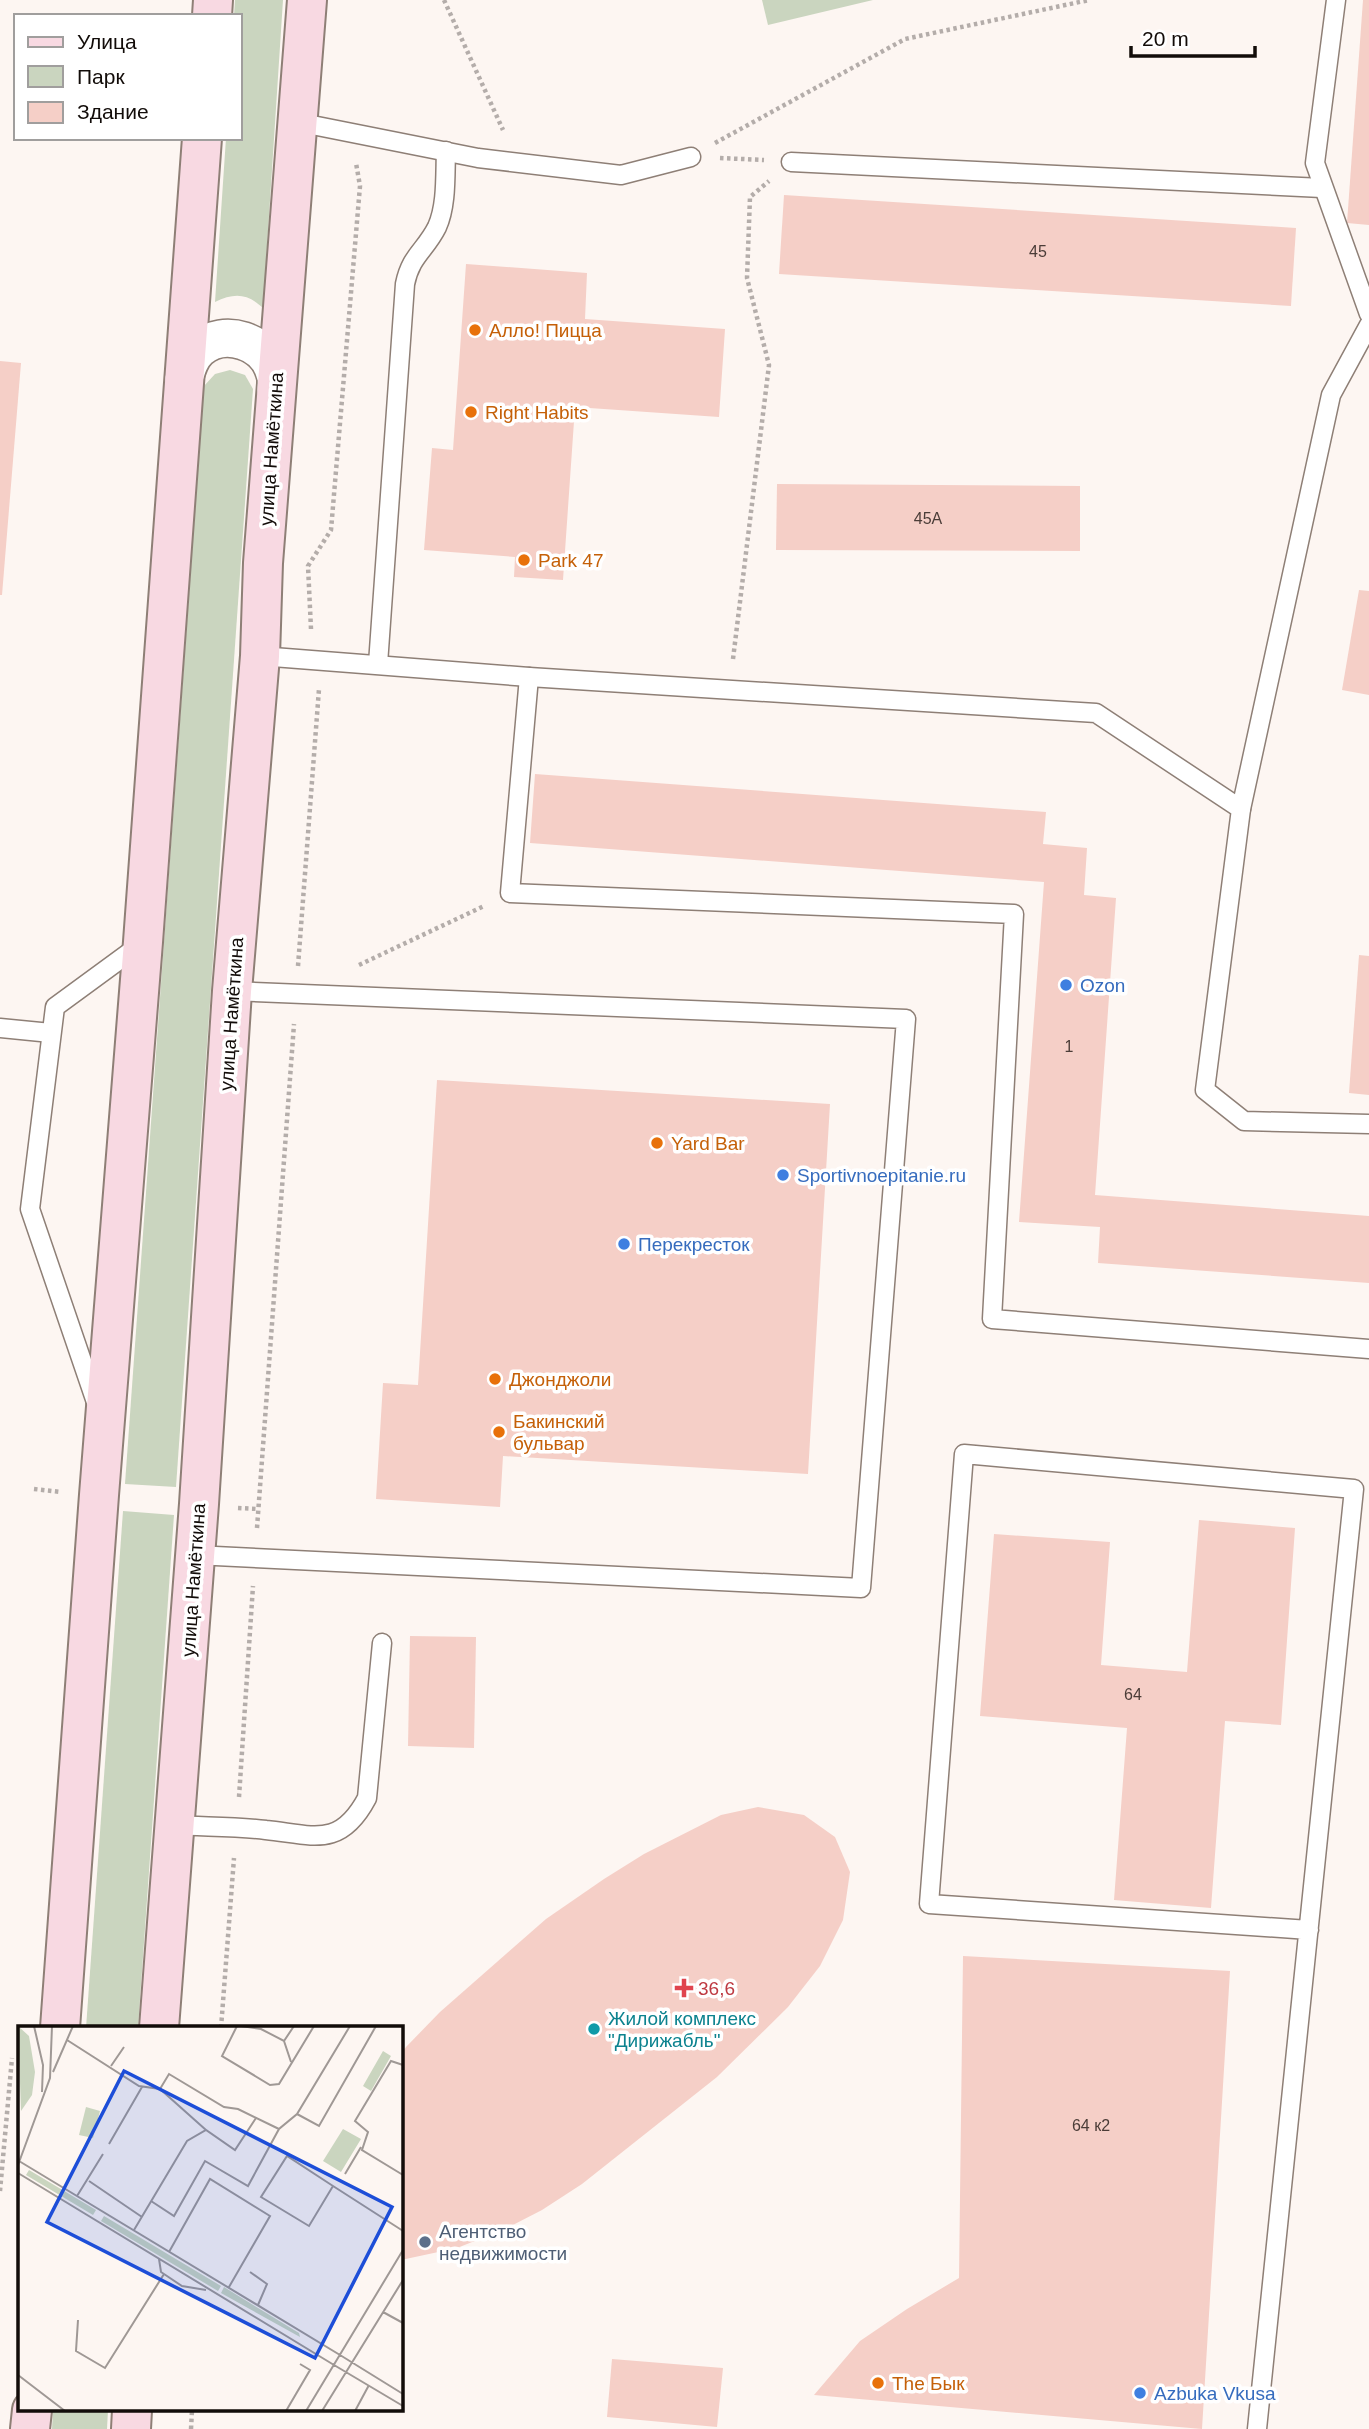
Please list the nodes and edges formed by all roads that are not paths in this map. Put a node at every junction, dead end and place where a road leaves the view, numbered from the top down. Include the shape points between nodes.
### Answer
1 (307, 0) edge
2 (1336, 0) edge
3 (297, 122) junction
4 (202, 140) edge
5 (446, 150) junction
6 (691, 157) road end
7 (791, 162) road end
8 (1322, 188) junction
9 (1369, 314) edge
10 (1369, 325) edge
11 (184, 379) junction
12 (276, 390) junction
13 (260, 656) junction
14 (378, 664) junction
15 (529, 677) junction
16 (1241, 809) junction
17 (144, 942) junction
18 (232, 991) junction
19 (0, 1028) edge
20 (51, 1033) junction
21 (1369, 1124) edge
22 (1369, 1349) edge
23 (104, 1425) junction
24 (195, 1555) junction
25 (382, 1643) dead end
26 (174, 1825) junction
27 (1308, 1930) junction
28 (60, 2026) edge
29 (159, 2026) edge
30 (1257, 2429) edge

1 - 3 street, улица Намёткина
2 - 8 lane via 1315,163
3 - 5 lane
3 - 12 street, улица Намёткина
4 - 11 street
5 - 6 lane via 621,176
5 - 14 lane via 440,219 411,262 405,284
7 - 8 lane
8 - 9 lane
10 - 16 lane via 1331,395
11 - 12 street via 199,349 228,338 244,340 264,354 275,374
11 - 17 street
12 - 13 street, улица Намёткина via 262,563
13 - 14 lane
13 - 18 street, улица Намёткина
14 - 15 lane
15 - 16 lane via 1096,713
15 - 22 lane via 510,893 1014,914 992,1319
16 - 21 lane via 1205,1090 1244,1121
17 - 20 lane via 55,1007
17 - 23 street
18 - 24 street, улица Намёткина
18 - 24 lane via 906,1019 861,1588
19 - 20 lane
20 - 23 lane via 30,1209
23 - 28 street
24 - 26 street, улица Намёткина
25 - 26 lane via 367,1798 357,1817 322,1837
26 - 29 street, улица Намёткина
27 - 27 lane via 929,1904 964,1454 1354,1489
27 - 30 lane

